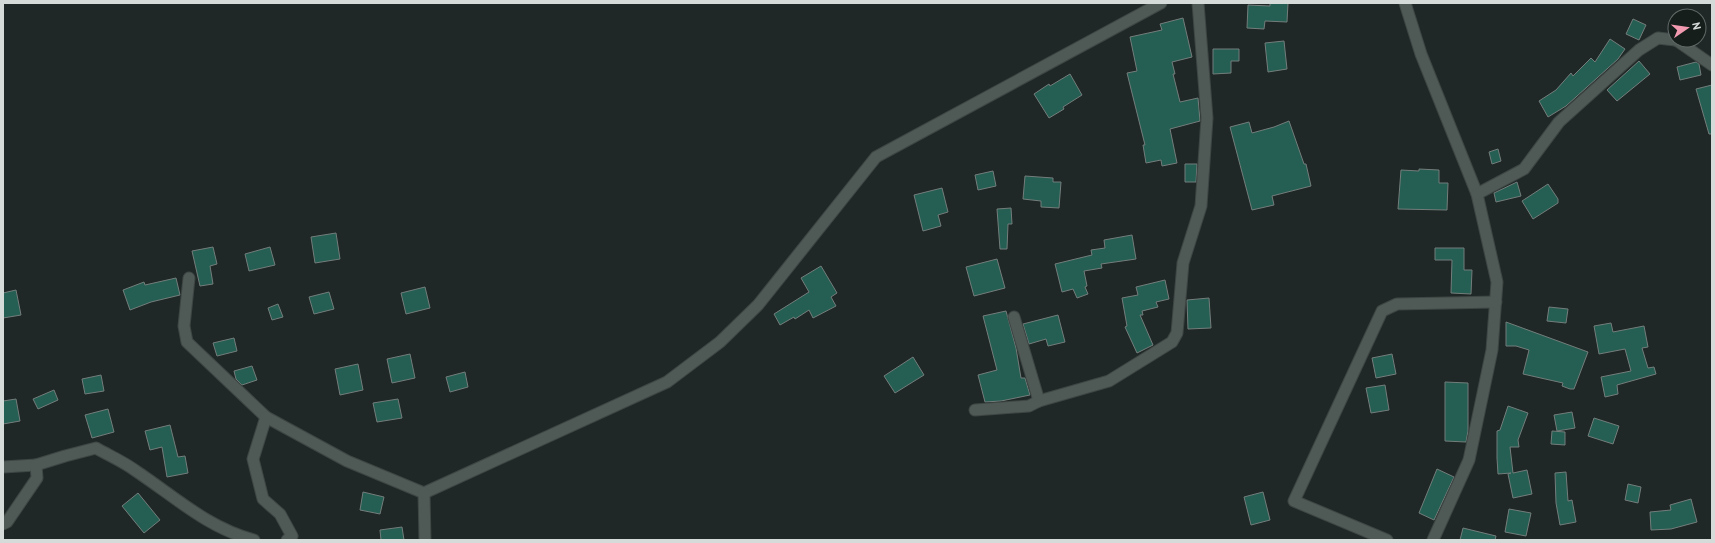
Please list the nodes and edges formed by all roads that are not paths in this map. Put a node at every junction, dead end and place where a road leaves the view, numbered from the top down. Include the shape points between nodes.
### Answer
1 (1161, 3) edge
2 (1198, 3) edge
3 (1405, 3) edge
4 (1667, 39) edge
5 (1687, 48) edge
6 (1712, 65) edge
7 (1477, 194) junction
8 (189, 278) dead end
9 (1496, 302) junction
10 (1014, 317) dead end
11 (1039, 401) junction
12 (975, 410) dead end
13 (266, 417) junction
14 (36, 465) junction
15 (3, 467) edge
16 (424, 493) junction
17 (3, 524) edge
18 (254, 540) edge
19 (287, 540) edge
20 (425, 540) edge
21 (1387, 540) edge
22 (1432, 540) edge

1 - 16 street via 876,157 758,305 720,342 668,382
2 - 11 street via 1207,118 1201,206 1183,264 1177,333 1172,342 1108,381
3 - 7 street via 1421,54
4 - 7 street via 1658,38 1639,50 1559,122 1524,168
5 - 6 street
7 - 9 street via 1497,282
8 - 13 street via 184,326 187,342
9 - 21 street via 1397,304 1382,311 1294,502
9 - 22 street via 1492,350 1469,460
10 - 11 street
11 - 12 street via 1029,406
13 - 16 street via 347,461
13 - 19 street via 253,460 263,499 280,514 292,536
14 - 15 street
14 - 17 street via 37,478 7,522
14 - 18 street via 96,448 135,470 195,514 234,535
16 - 20 street

